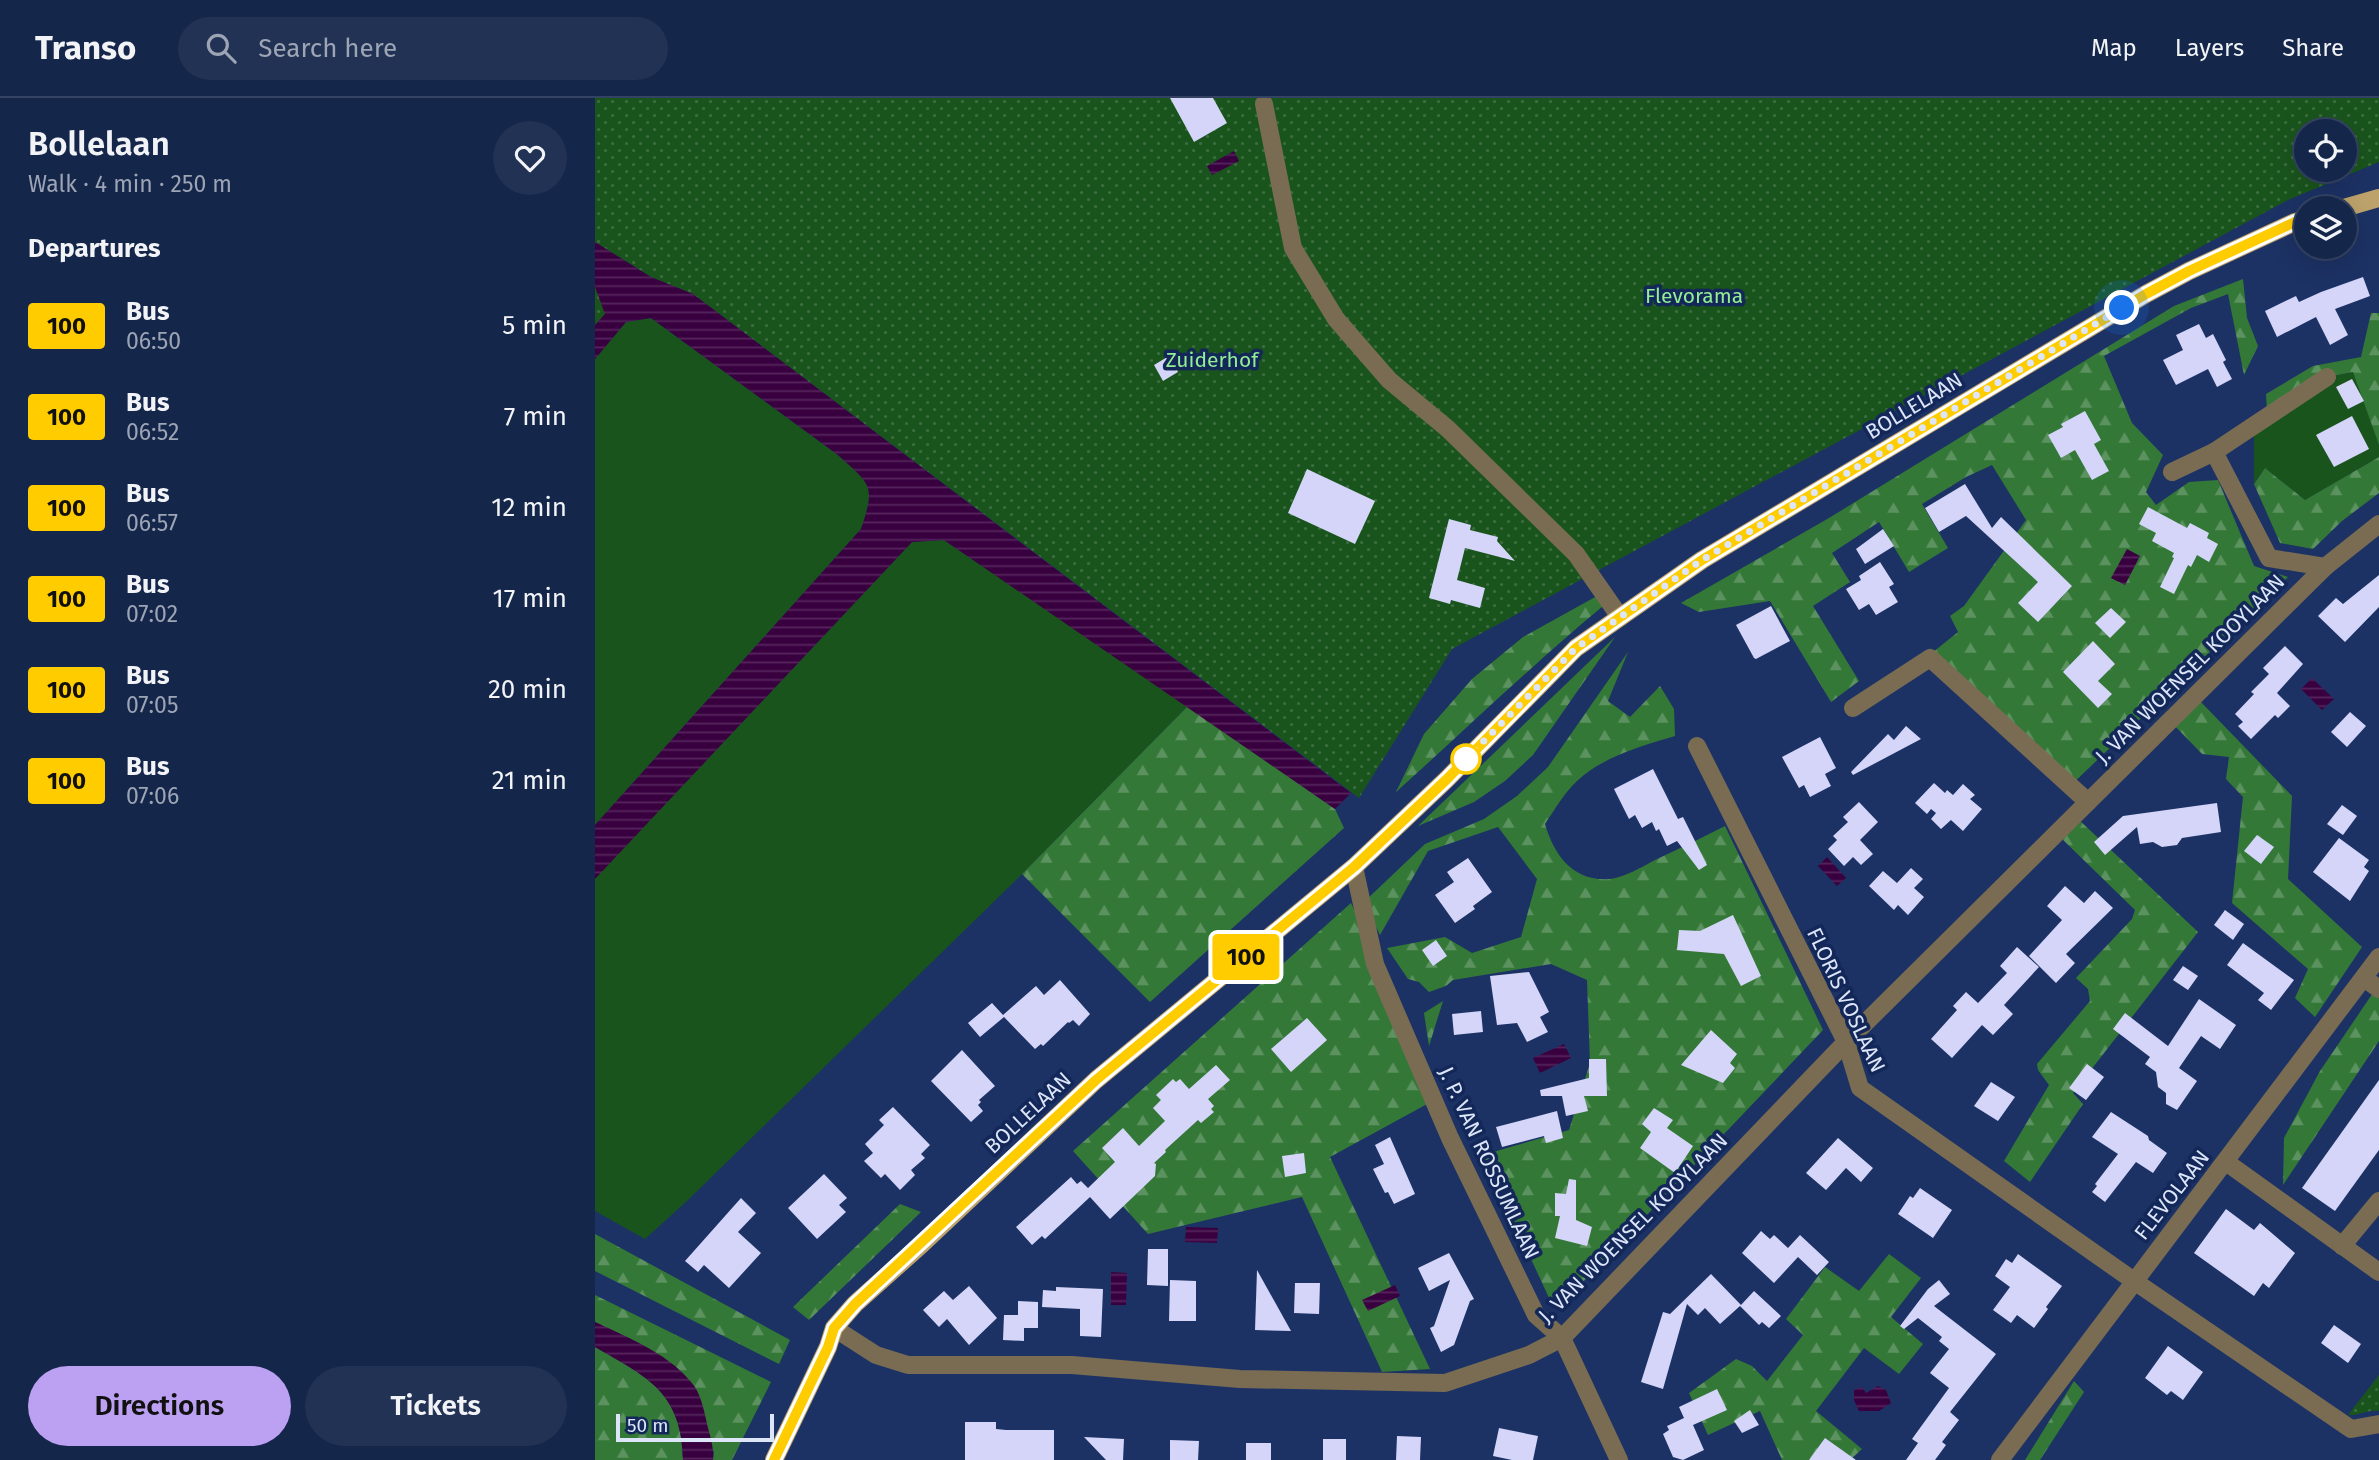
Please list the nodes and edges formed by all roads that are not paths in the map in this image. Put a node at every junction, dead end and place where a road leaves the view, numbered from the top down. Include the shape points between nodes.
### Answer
1 (1264, 104) dead end
2 (2379, 198) edge
3 (2357, 204) edge
4 (2294, 222) edge
5 (2327, 377) dead end
6 (2214, 452) junction
7 (2172, 472) dead end
8 (2379, 524) edge
9 (2325, 567) junction
10 (1620, 617) junction
11 (1853, 708) dead end
12 (1696, 746) dead end
13 (2088, 802) junction
14 (1354, 867) junction
15 (2379, 957) edge
16 (2364, 978) junction
17 (2379, 989) edge
18 (1846, 1042) junction
19 (2226, 1162) junction
20 (2379, 1202) edge
21 (2342, 1246) junction
22 (2379, 1272) edge
23 (2134, 1281) junction
24 (834, 1328) junction
25 (1562, 1338) junction
26 (2379, 1424) edge
27 (774, 1460) edge
28 (1619, 1460) edge
29 (2000, 1460) edge

1 - 10 street via 1293,248 1336,319 1389,380 1448,429 1576,554
2 - 3 main road
4 - 10 main road, BOLLELAAN via 2146,294 1702,560
5 - 6 street
6 - 7 street
6 - 9 street, J. VAN WOENSEL KOOYLAAN via 2269,558
8 - 9 street, J. VAN WOENSEL KOOYLAAN
9 - 13 street, J. VAN WOENSEL KOOYLAAN
10 - 14 main road, BOLLELAAN via 1576,648
11 - 13 street via 1930,658
12 - 18 street, FLORIS VOSLAAN
13 - 18 street, J. VAN WOENSEL KOOYLAAN
14 - 24 main road, BOLLELAAN via 1096,1080
14 - 25 street, J. P. VAN ROSSUMLAAN via 1375,964 1445,1126 1536,1315
15 - 16 street, FLEVOLAAN
16 - 17 street
16 - 19 street, FLEVOLAAN
18 - 23 street, FLORIS VOSLAAN via 1860,1088
18 - 25 street, J. VAN WOENSEL KOOYLAAN
19 - 21 street
19 - 23 street, FLEVOLAAN
20 - 21 street
21 - 22 street
23 - 26 street, FLORIS VOSLAAN via 2351,1429
23 - 29 street, FLEVOLAAN
24 - 25 street, J. VAN WOENSEL KOOYLAAN via 876,1354 908,1365 1072,1365 1240,1379 1445,1383
24 - 27 main road, BOLLELAAN
25 - 28 street, J. P. VAN ROSSUMLAAN

